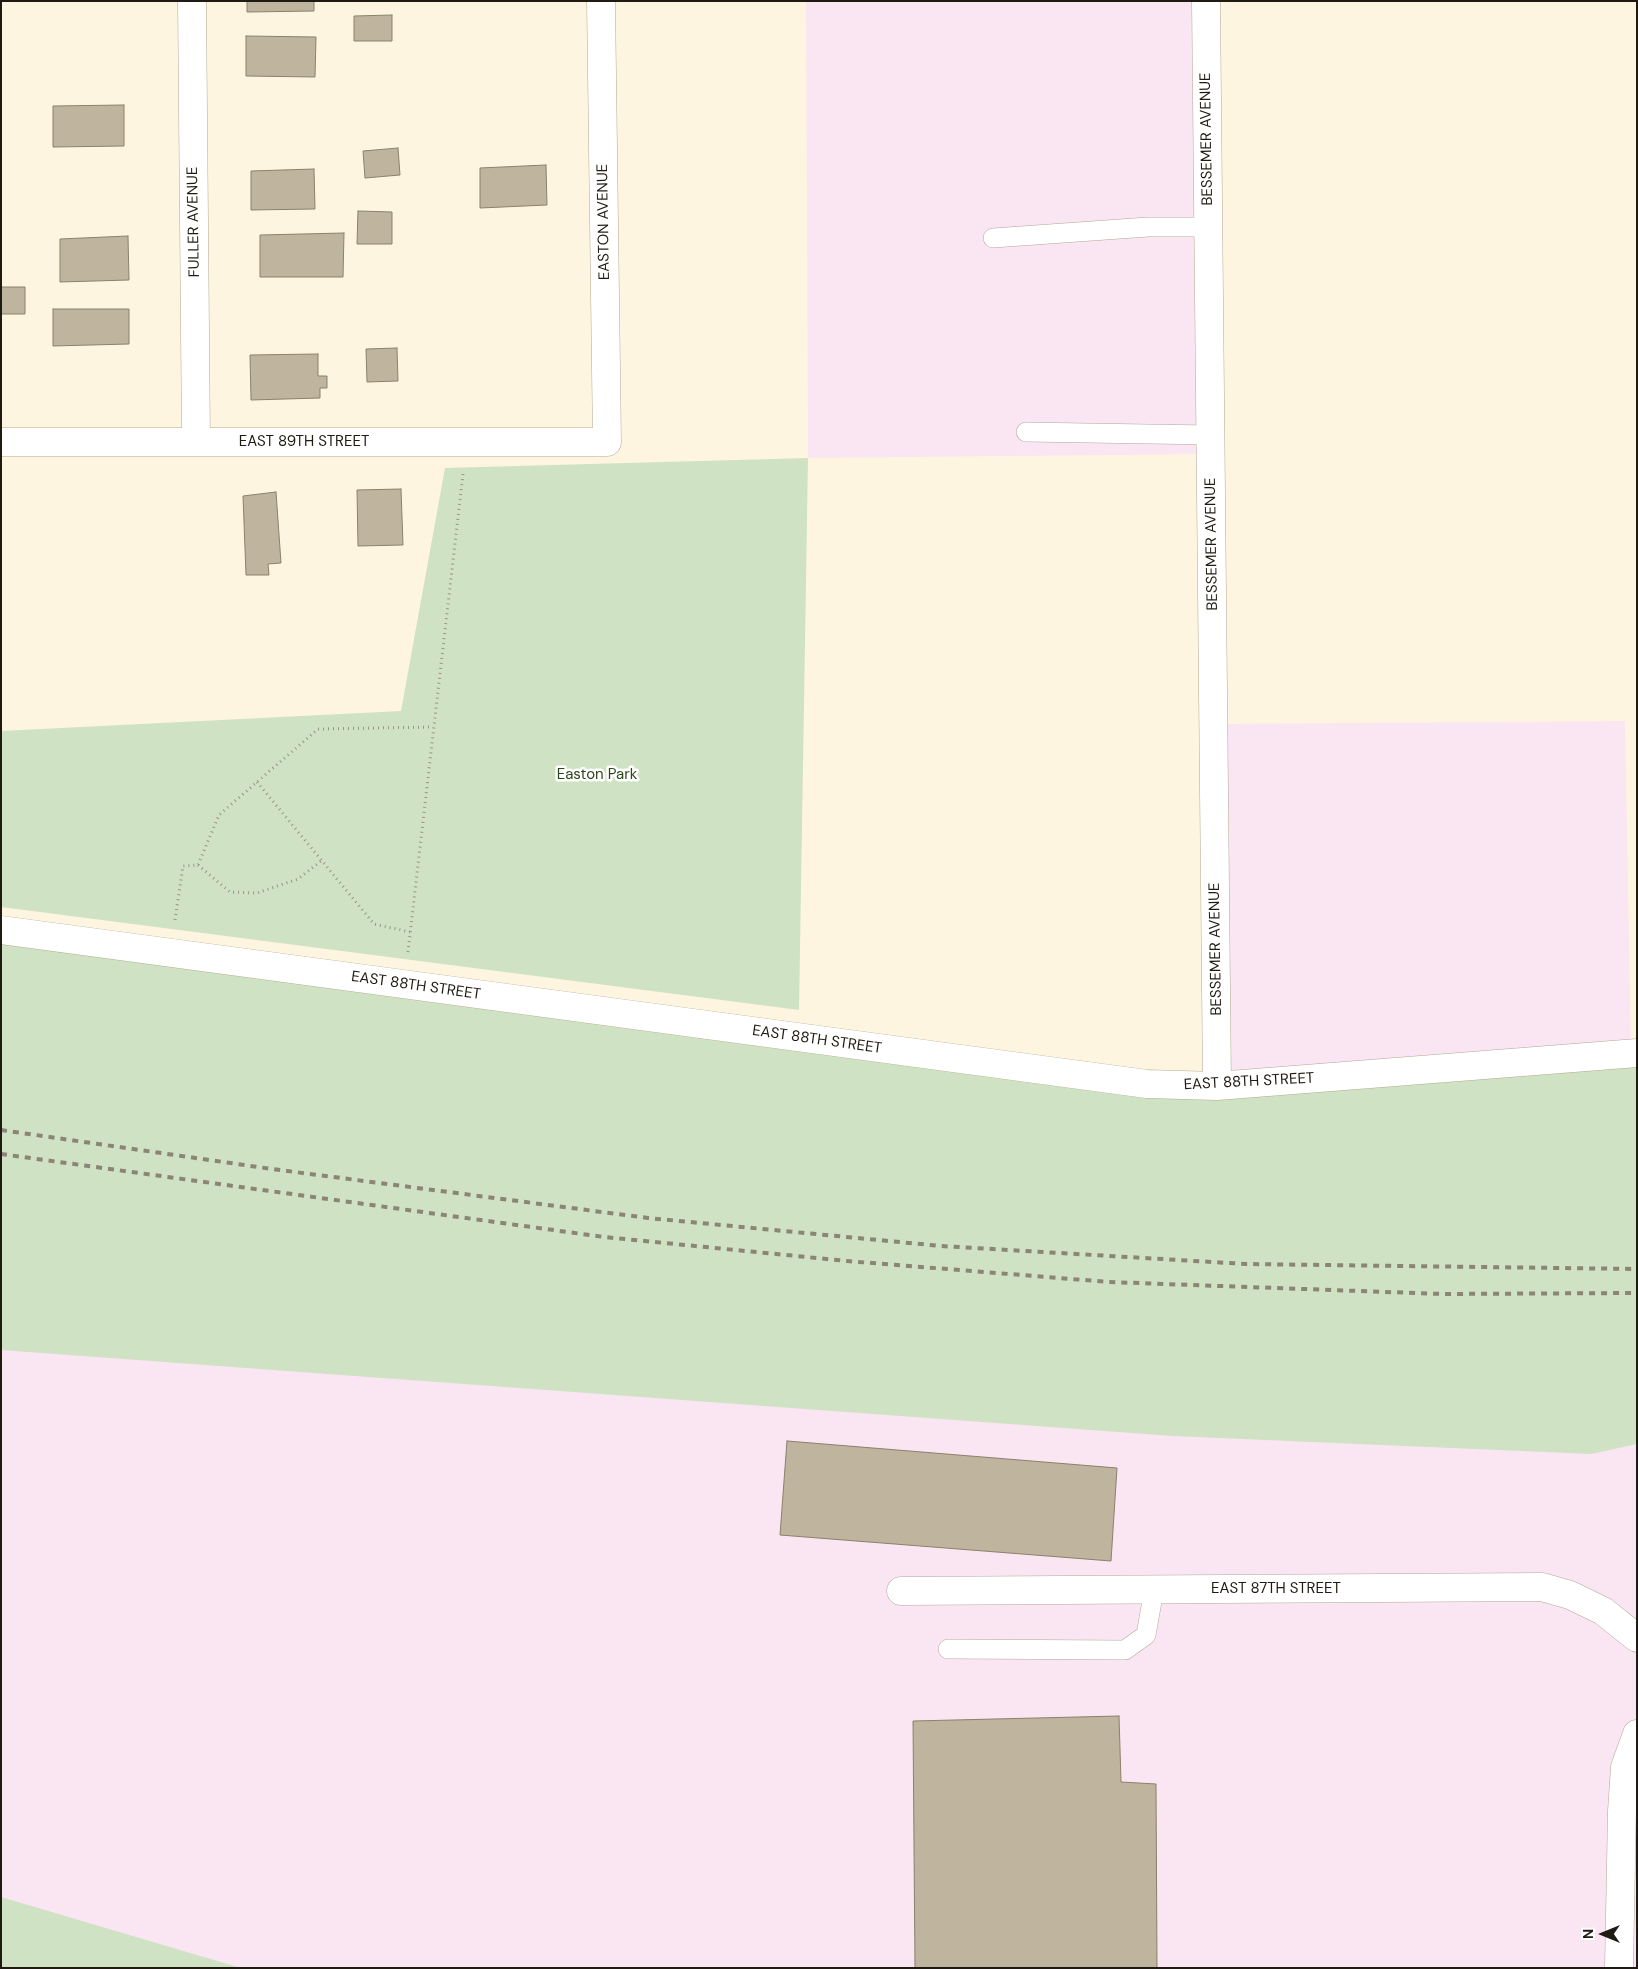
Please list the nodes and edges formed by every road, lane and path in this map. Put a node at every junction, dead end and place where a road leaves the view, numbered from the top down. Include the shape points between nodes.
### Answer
1 (192, 1) edge
2 (601, 1) edge
3 (1206, 1) edge
4 (1208, 227) junction
5 (994, 238) dead end
6 (1026, 432) dead end
7 (1210, 435) junction
8 (1, 442) edge
9 (196, 442) junction
10 (607, 442) joint
11 (464, 468) dead end
12 (433, 727) junction
13 (256, 782) junction
14 (321, 861) junction
15 (198, 865) junction
16 (174, 928) dead end
17 (1, 930) edge
18 (410, 932) junction
19 (407, 958) dead end
20 (1637, 1053) edge
21 (1217, 1086) junction
22 (1154, 1590) junction
23 (900, 1592) dead end
24 (1637, 1638) edge
25 (948, 1649) dead end
26 (1637, 1734) edge
27 (1629, 1810) edge
28 (1619, 1968) edge

1 - 9 street, FULLER AVENUE
2 - 10 street, EASTON AVENUE
3 - 4 street, BESSEMER AVENUE
4 - 5 lane via 1148,227
4 - 7 street, BESSEMER AVENUE
6 - 7 lane
7 - 21 street, BESSEMER AVENUE
8 - 9 street, EAST 89TH STREET
9 - 10 street, EAST 89TH STREET
11 - 12 path
12 - 13 path via 318,729
12 - 18 path
13 - 14 path
13 - 15 path via 219,815
14 - 15 path via 298,879 256,893 230,892
14 - 18 path via 374,924
15 - 16 path via 183,866
17 - 21 street, EAST 88TH STREET via 1147,1084
18 - 19 path
20 - 21 street, EAST 88TH STREET
22 - 23 street, EAST 87TH STREET
22 - 24 street, EAST 87TH STREET via 1542,1587 1603,1610
22 - 25 lane via 1146,1636 1125,1650
26 - 27 street via 1625,1767
27 - 28 street

